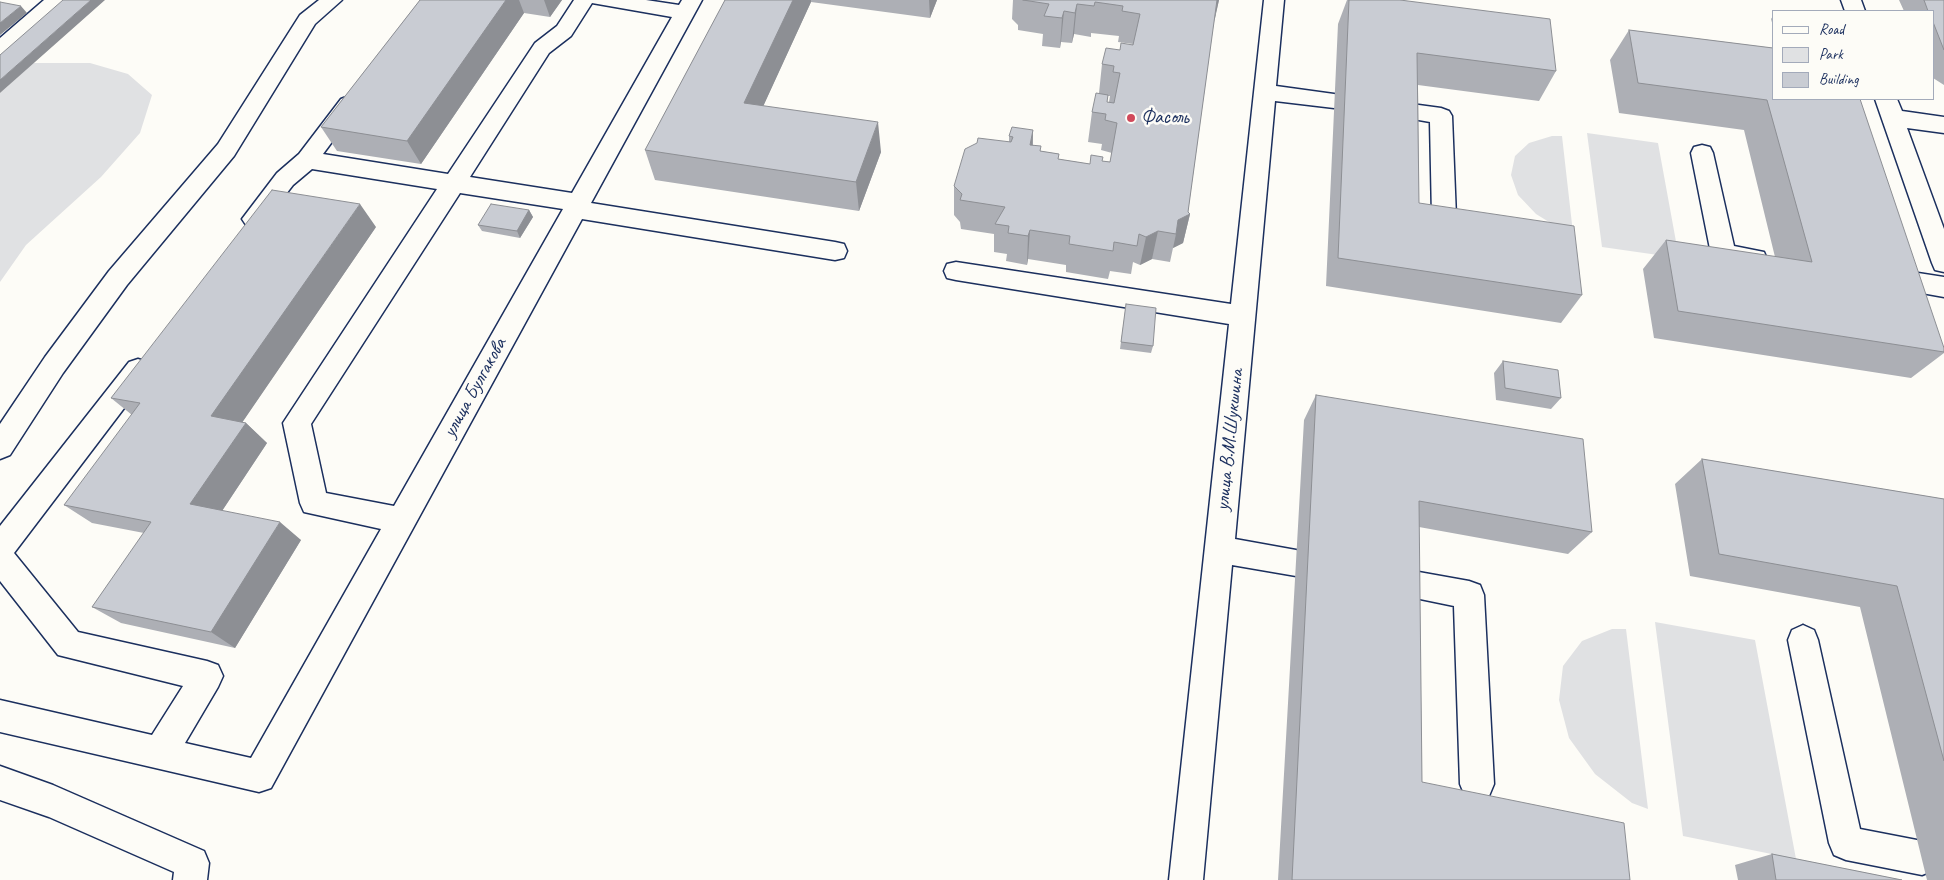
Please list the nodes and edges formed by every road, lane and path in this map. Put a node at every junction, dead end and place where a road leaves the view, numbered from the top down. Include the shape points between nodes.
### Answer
1 (56, 0) edge
2 (332, 0) edge
3 (584, 0) edge
4 (600, 0) edge
5 (1274, 0) edge
6 (689, 6) edge
7 (0, 50) edge
8 (364, 85) edge
9 (1264, 92) junction
10 (1334, 101) dead end
11 (1889, 108) edge
12 (1404, 111) edge
13 (1944, 125) edge
14 (1702, 153) dead end
15 (307, 160) junction
16 (453, 183) junction
17 (577, 206) junction
18 (1444, 217) edge
19 (242, 235) edge
20 (835, 251) dead end
21 (1776, 262) edge
22 (1944, 263) edge
23 (956, 271) dead end
24 (1879, 277) edge
25 (1944, 287) edge
26 (1242, 316) junction
27 (152, 353) edge
28 (0, 447) edge
29 (402, 520) junction
30 (0, 549) edge
31 (1219, 549) junction
32 (0, 558) edge
33 (1296, 563) dead end
34 (1402, 583) edge
35 (1803, 640) dead end
36 (0, 716) edge
37 (160, 753) junction
38 (0, 783) edge
39 (1477, 784) dead end
40 (1922, 858) dead end
41 (190, 880) edge
42 (1186, 880) edge

1 - 7 street
2 - 28 street via 307,20 226,150 118,278
3 - 16 street via 564,31 542,48
4 - 6 street
5 - 9 street, улица В.М.Шукшина
6 - 17 street, улица Булгакова
8 - 15 street
9 - 10 street
9 - 26 street, улица В.М.Шукшина
11 - 13 street
11 - 22 street
12 - 18 street via 1441,116
14 - 21 street via 1723,254
15 - 16 street
15 - 19 street via 285,180
16 - 17 street
16 - 29 street via 297,423 314,503
17 - 20 street
17 - 29 street, улица Булгакова
23 - 26 street
24 - 25 street
26 - 31 street, улица В.М.Шукшина
27 - 30 street
29 - 37 street, улица Булгакова via 259,776
31 - 33 street
31 - 42 street, улица В.М.Шукшина
32 - 37 street via 69,645 208,676
34 - 39 street via 1469,595
35 - 40 street via 1846,843
36 - 37 street
38 - 41 street via 53,802 192,862

